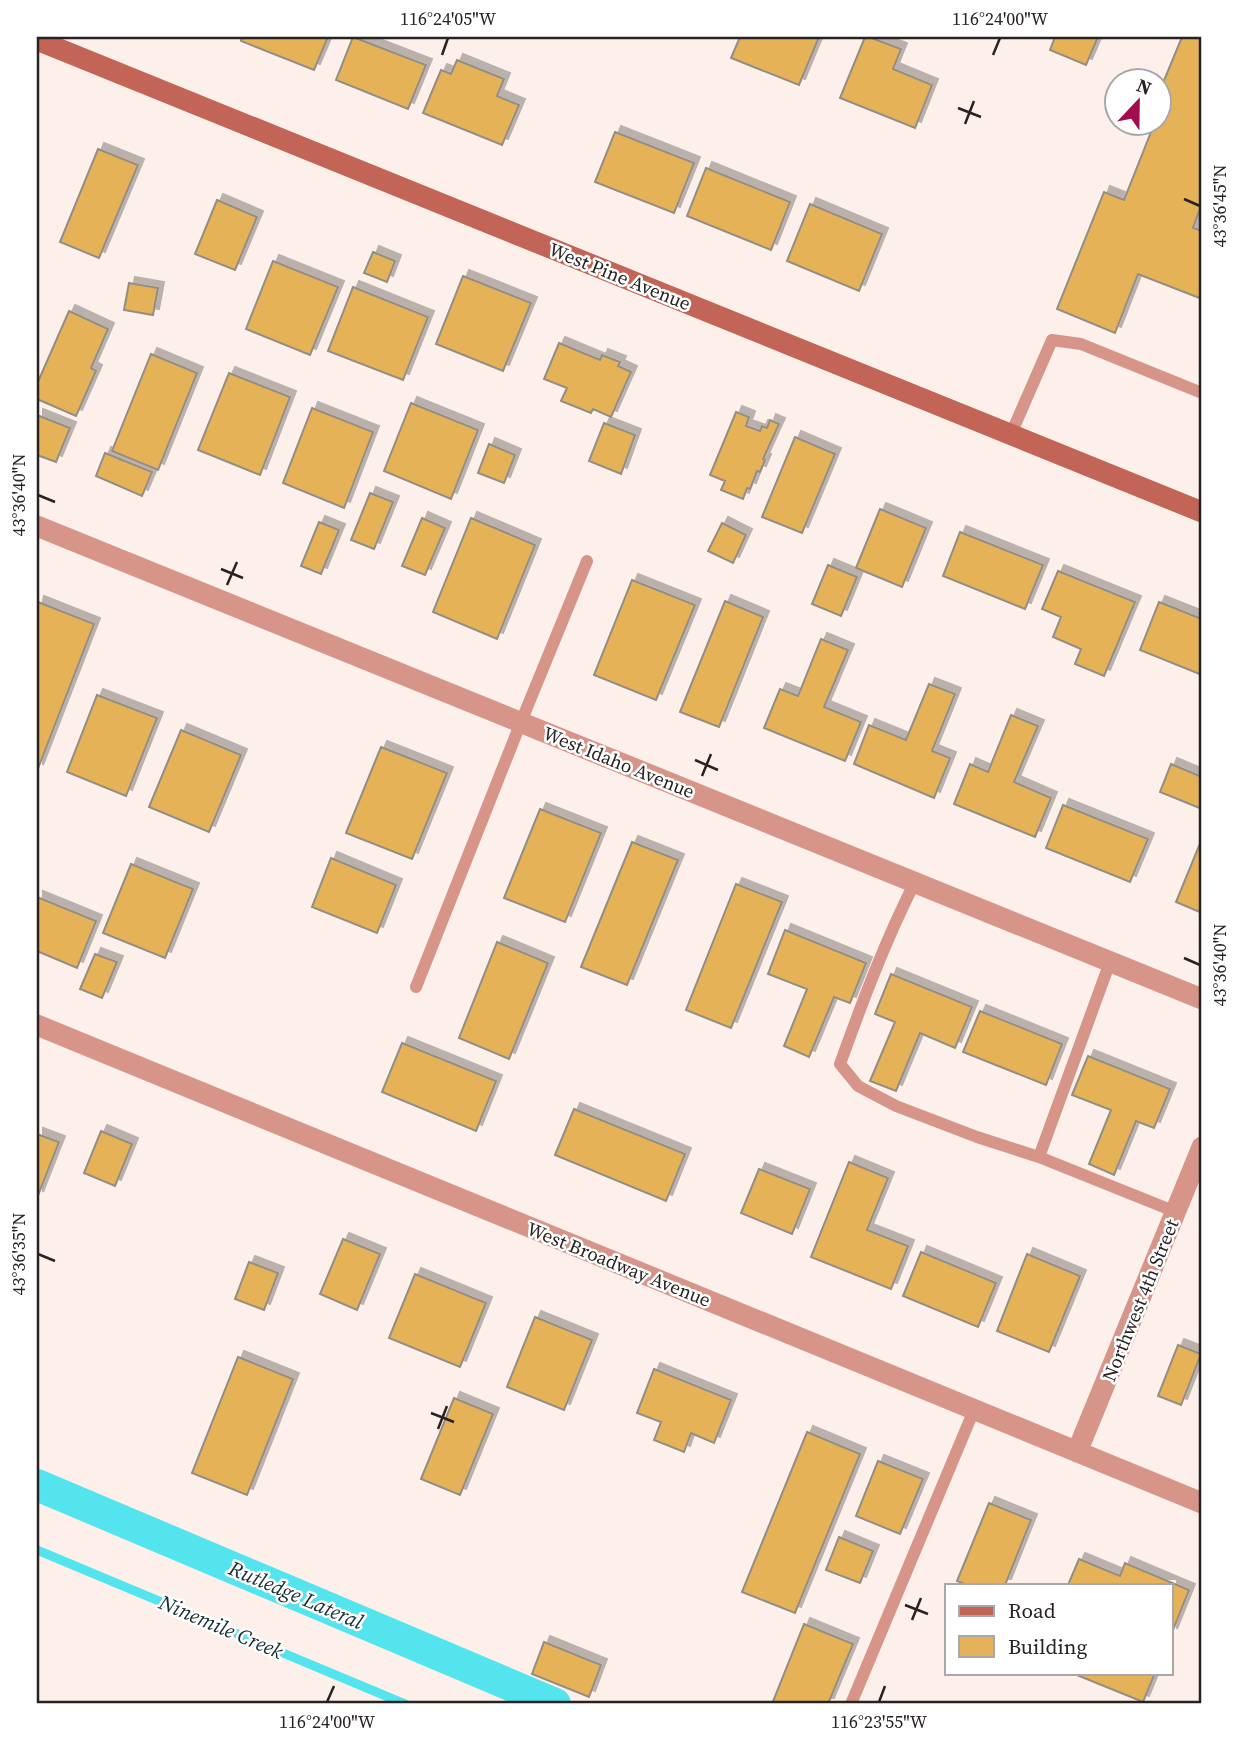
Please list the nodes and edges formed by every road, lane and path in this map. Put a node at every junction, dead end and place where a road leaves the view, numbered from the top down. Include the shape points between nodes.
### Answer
1 (37, 40) edge
2 (1202, 393) edge
3 (1011, 435) junction
4 (1201, 508) edge
5 (37, 526) edge
6 (587, 561) dead end
7 (520, 722) junction
8 (915, 882) junction
9 (1110, 961) junction
10 (416, 987) dead end
11 (1202, 999) edge
12 (37, 1025) edge
13 (1202, 1147) edge
14 (1038, 1157) junction
15 (1176, 1212) junction
16 (974, 1410) junction
17 (1077, 1452) junction
18 (1202, 1503) edge
19 (851, 1704) edge

1 - 3 street, West Pine Avenue
2 - 3 lane via 1081,344 1052,340
3 - 4 street, West Pine Avenue
5 - 7 street, West Idaho Avenue
6 - 7 lane
7 - 8 street, West Idaho Avenue
7 - 10 lane
8 - 9 street, West Idaho Avenue
8 - 14 lane via 840,1064 858,1086 896,1106
9 - 11 street, West Idaho Avenue
9 - 14 lane
12 - 16 street, West Broadway Avenue
13 - 15 street, Northwest 4th Street
14 - 15 lane
15 - 17 street, Northwest 4th Street
16 - 17 street, West Broadway Avenue
16 - 19 lane
17 - 18 street, West Broadway Avenue

